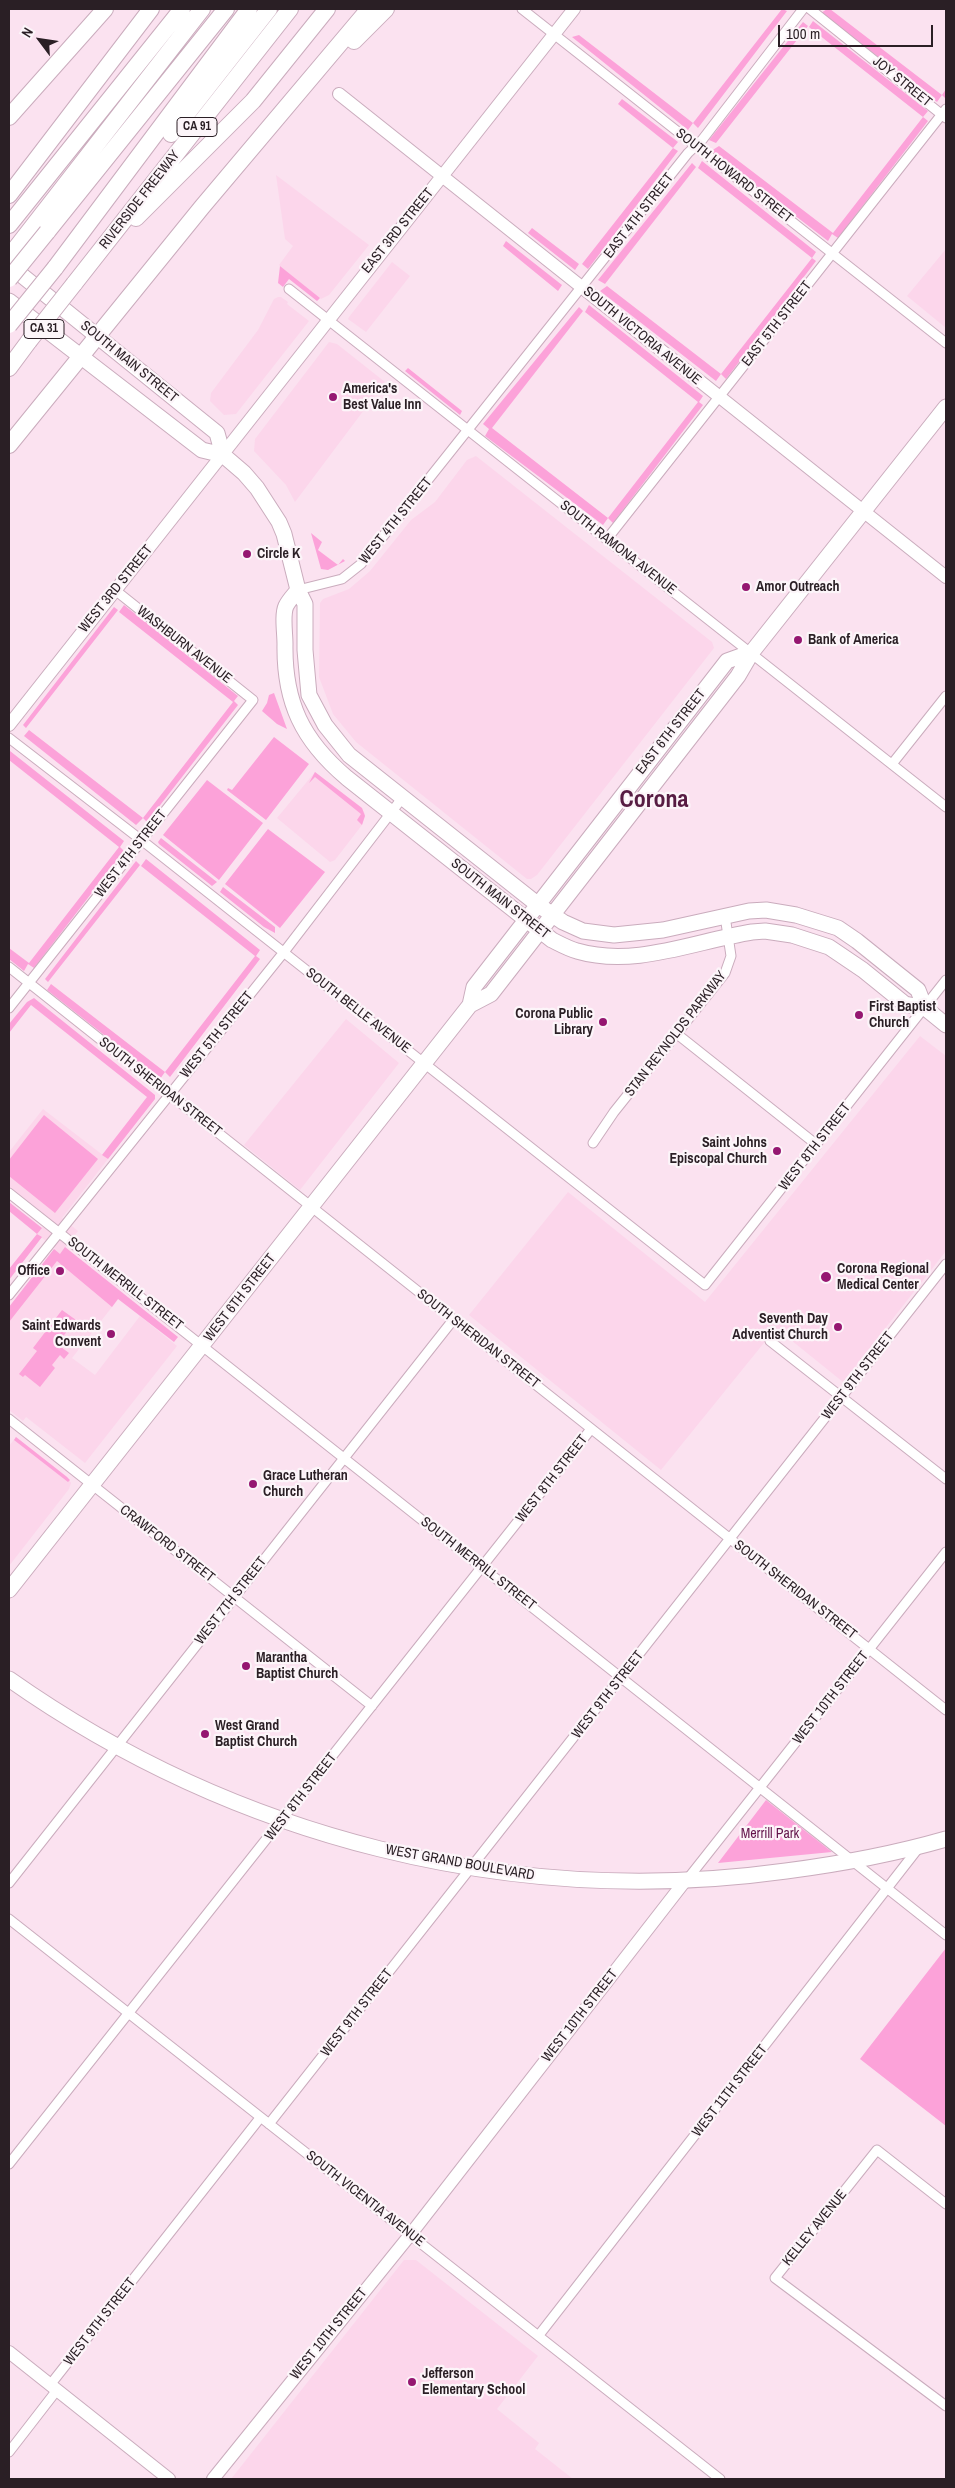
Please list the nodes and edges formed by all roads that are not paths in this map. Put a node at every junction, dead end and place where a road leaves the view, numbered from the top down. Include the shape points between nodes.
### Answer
1 (105, 9) edge
2 (151, 9) edge
3 (182, 9) edge
4 (202, 9) edge
5 (226, 9) edge
6 (249, 9) edge
7 (269, 9) edge
8 (290, 9) edge
9 (327, 9) edge
10 (369, 9) edge
11 (386, 9) edge
12 (522, 9) edge
13 (574, 9) edge
14 (803, 9) edge
15 (810, 9) edge
16 (554, 34) junction
17 (339, 94) dead end
18 (945, 114) edge
19 (9, 117) edge
20 (260, 138) junction
21 (695, 146) junction
22 (442, 176) junction
23 (9, 195) edge
24 (9, 225) edge
25 (88, 225) junction
26 (42, 226) junction
27 (104, 246) junction
28 (832, 254) junction
29 (9, 257) edge
30 (9, 265) edge
31 (16, 278) edge
32 (583, 288) junction
33 (290, 289) dead end
34 (9, 301) edge
35 (330, 318) junction
36 (9, 326) edge
37 (98, 336) junction
38 (946, 343) edge
39 (79, 357) junction
40 (9, 368) edge
41 (719, 397) junction
42 (946, 407) edge
43 (472, 427) junction
44 (9, 445) edge
45 (223, 455) junction
46 (863, 510) junction
47 (607, 540) junction
48 (946, 577) edge
49 (115, 590) junction
50 (298, 590) junction
51 (752, 652) junction
52 (946, 696) edge
53 (253, 700) joint
54 (9, 725) edge
55 (9, 738) edge
56 (892, 764) junction
57 (403, 797) junction
58 (946, 807) edge
59 (391, 812) junction
60 (142, 840) junction
61 (537, 904) junction
62 (552, 915) junction
63 (724, 916) junction
64 (525, 920) junction
65 (540, 931) junction
66 (728, 936) junction
67 (284, 952) junction
68 (9, 968) edge
69 (946, 980) edge
70 (28, 983) junction
71 (470, 1005) junction
72 (9, 1008) edge
73 (924, 1008) junction
74 (946, 1025) edge
75 (678, 1034) junction
76 (424, 1063) junction
77 (169, 1094) junction
78 (593, 1143) dead end
79 (817, 1145) junction
80 (9, 1192) edge
81 (311, 1207) junction
82 (58, 1232) junction
83 (946, 1264) edge
84 (705, 1285) joint
85 (9, 1295) edge
86 (453, 1320) junction
87 (770, 1341) dead end
88 (202, 1346) junction
89 (842, 1396) junction
90 (9, 1419) edge
91 (591, 1429) junction
92 (344, 1458) junction
93 (946, 1478) edge
94 (92, 1485) junction
95 (730, 1538) junction
96 (946, 1552) edge
97 (482, 1567) junction
98 (9, 1590) edge
99 (234, 1597) junction
100 (870, 1649) junction
101 (622, 1678) junction
102 (9, 1679) edge
103 (372, 1706) junction
104 (946, 1710) edge
105 (114, 1747) junction
106 (760, 1787) junction
107 (282, 1821) junction
108 (946, 1839) edge
109 (920, 1846) junction
110 (852, 1861) junction
111 (472, 1868) junction
112 (9, 1882) edge
113 (685, 1882) junction
114 (888, 1889) junction
115 (9, 1920) edge
116 (946, 1935) edge
117 (130, 2013) junction
118 (260, 2118) junction
119 (269, 2124) junction
120 (9, 2164) edge
121 (946, 2204) edge
122 (410, 2235) junction
123 (539, 2335) junction
124 (9, 2352) edge
125 (54, 2388) junction
126 (946, 2406) edge
127 (9, 2452) edge
128 (169, 2479) edge
129 (214, 2479) edge
130 (720, 2479) edge

1 - 19 highway
2 - 23 highway
3 - 24 highway
4 - 26 highway
5 - 26 highway
6 - 25 highway
7 - 25 highway via 108,214
8 - 27 highway, RIVERSIDE FREEWAY / CA 91
9 - 27 highway via 253,101 158,198
10 - 20 highway
11 - 20 highway
12 - 16 street, SOUTH HOWARD STREET
13 - 16 street, EAST 3RD STREET
14 - 21 street, EAST 4TH STREET
15 - 18 street, JOY STREET
16 - 21 street, SOUTH HOWARD STREET
16 - 22 street, EAST 3RD STREET
17 - 22 street, SOUTH VICTORIA AVENUE
18 - 28 street, EAST 5TH STREET
20 - 37 highway
21 - 28 street, SOUTH HOWARD STREET
21 - 32 street, EAST 4TH STREET
22 - 32 street, SOUTH VICTORIA AVENUE
22 - 35 street, EAST 3RD STREET via 362,276 359,294
25 - 36 highway, bridge
26 - 29 highway
26 - 31 highway, bridge
27 - 40 highway, RIVERSIDE FREEWAY / CA 91, bridge
28 - 38 street, SOUTH HOWARD STREET
28 - 41 street, EAST 5TH STREET
30 - 31 main road, CA 31
31 - 37 main road, SOUTH MAIN STREET / CA 31
32 - 41 street, SOUTH VICTORIA AVENUE
32 - 43 street, EAST 4TH STREET
33 - 35 street, SOUTH RAMONA AVENUE
34 - 39 main road, SOUTH MAIN STREET / CA 31
35 - 43 street, SOUTH RAMONA AVENUE
35 - 45 street
37 - 39 highway
37 - 45 main road, SOUTH MAIN STREET via 217,433
39 - 44 highway
39 - 45 main road, SOUTH MAIN STREET via 202,450
41 - 46 street, SOUTH VICTORIA AVENUE
41 - 47 street, EAST 5TH STREET
42 - 46 main road, EAST 6TH STREET
43 - 47 street, SOUTH RAMONA AVENUE
43 - 50 street, WEST 4TH STREET via 351,574 329,584
45 - 49 street, WEST 3RD STREET
45 - 50 main road, SOUTH MAIN STREET via 257,488 279,522
46 - 48 street, SOUTH VICTORIA AVENUE
46 - 51 main road, EAST 6TH STREET
47 - 51 street, SOUTH RAMONA AVENUE
49 - 53 street, WASHBURN AVENUE
49 - 54 street, WEST 3RD STREET
50 - 57 main road, SOUTH MAIN STREET via 305,604 309,695 319,716 349,755
50 - 59 main road, SOUTH MAIN STREET via 285,606 285,665 288,690 297,717 311,741 331,764
51 - 56 street, SOUTH RAMONA AVENUE
51 - 61 main road, EAST 6TH STREET via 727,661
51 - 62 main road, EAST 6TH STREET via 738,676
52 - 56 street
53 - 60 street, WEST 4TH STREET
55 - 60 street, SOUTH BELLE AVENUE
56 - 58 street, SOUTH RAMONA AVENUE
57 - 59 street, WEST 5TH STREET
57 - 61 main road, SOUTH MAIN STREET
59 - 64 main road, SOUTH MAIN STREET
59 - 67 street, WEST 5TH STREET
60 - 67 street, SOUTH BELLE AVENUE
60 - 70 street, WEST 4TH STREET
61 - 62 main road, SOUTH MAIN STREET
61 - 64 main road, EAST 6TH STREET
62 - 63 main road, SOUTH MAIN STREET via 583,931 614,935 663,930
62 - 65 main road, EAST 6TH STREET
63 - 66 street, STAN REYNOLDS PARKWAY
63 - 73 main road, SOUTH MAIN STREET via 766,910 796,914 838,928 918,990
64 - 65 main road, SOUTH MAIN STREET
64 - 71 main road, WEST 6TH STREET via 474,987
65 - 66 main road, SOUTH MAIN STREET via 577,951 614,956 641,956
65 - 71 main road, WEST 6TH STREET via 492,994
66 - 73 main road, SOUTH MAIN STREET via 765,931 792,935 829,947 905,1004
66 - 75 street, STAN REYNOLDS PARKWAY via 731,956 725,973
67 - 76 street, SOUTH BELLE AVENUE
67 - 77 street, WEST 5TH STREET
68 - 70 street, SOUTH SHERIDAN STREET
69 - 73 street, WEST 8TH STREET
70 - 72 street, WEST 4TH STREET
70 - 77 street, SOUTH SHERIDAN STREET
71 - 76 main road, WEST 6TH STREET
73 - 74 main road, SOUTH MAIN STREET
73 - 79 street, WEST 8TH STREET
75 - 78 street, STAN REYNOLDS PARKWAY via 614,1112
75 - 79 street
76 - 81 main road, WEST 6TH STREET
76 - 84 street, SOUTH BELLE AVENUE
77 - 81 street, SOUTH SHERIDAN STREET
77 - 82 street, WEST 5TH STREET
79 - 84 street, WEST 8TH STREET
80 - 82 street, SOUTH MERRILL STREET
81 - 86 street, SOUTH SHERIDAN STREET
81 - 88 main road, WEST 6TH STREET
82 - 85 street, WEST 5TH STREET
82 - 88 street, SOUTH MERRILL STREET
83 - 89 street, WEST 9TH STREET
86 - 91 street, SOUTH SHERIDAN STREET
86 - 92 street, WEST 7TH STREET
87 - 89 street
88 - 92 street, SOUTH MERRILL STREET
88 - 94 main road, WEST 6TH STREET
89 - 93 street
89 - 95 street, WEST 9TH STREET
90 - 94 street, CRAWFORD STREET
91 - 95 street, SOUTH SHERIDAN STREET
91 - 97 street, WEST 8TH STREET
92 - 97 street, SOUTH MERRILL STREET
92 - 99 street, WEST 7TH STREET
94 - 98 main road, WEST 6TH STREET
94 - 99 street, CRAWFORD STREET
95 - 100 street, SOUTH SHERIDAN STREET
95 - 101 street, WEST 9TH STREET
96 - 100 street, WEST 10TH STREET
97 - 101 street, SOUTH MERRILL STREET
97 - 103 street, WEST 8TH STREET
99 - 103 street, CRAWFORD STREET
99 - 105 street, WEST 7TH STREET
100 - 104 street, SOUTH SHERIDAN STREET
100 - 106 street, WEST 10TH STREET
101 - 106 street, SOUTH MERRILL STREET
101 - 111 street, WEST 9TH STREET
102 - 105 main road, WEST GRAND BOULEVARD
103 - 107 street, WEST 8TH STREET
105 - 107 main road, WEST GRAND BOULEVARD via 201,1789
105 - 112 street, WEST 7TH STREET
106 - 110 street, SOUTH MERRILL STREET
106 - 113 street, WEST 10TH STREET
107 - 111 main road, WEST GRAND BOULEVARD via 374,1848
107 - 117 street, WEST 8TH STREET
108 - 109 main road, WEST GRAND BOULEVARD
109 - 110 main road, WEST GRAND BOULEVARD
109 - 114 street, WEST 11TH STREET
110 - 113 main road, WEST GRAND BOULEVARD
110 - 114 street, SOUTH MERRILL STREET
111 - 113 main road, WEST GRAND BOULEVARD via 542,1878
111 - 119 street, WEST 9TH STREET
113 - 122 street, WEST 10TH STREET
114 - 116 street, SOUTH MERRILL STREET
114 - 123 street, WEST 11TH STREET
115 - 117 street, SOUTH VICENTIA AVENUE
117 - 118 street, SOUTH VICENTIA AVENUE
117 - 120 street, WEST 8TH STREET
118 - 119 street, SOUTH VICENTIA AVENUE
118 - 125 street, WEST 9TH STREET
119 - 122 street, SOUTH VICENTIA AVENUE
121 - 126 street, KELLEY AVENUE via 877,2150 775,2278
122 - 123 street, SOUTH VICENTIA AVENUE
122 - 129 street, WEST 10TH STREET
123 - 130 street, SOUTH VICENTIA AVENUE
124 - 125 street
125 - 127 street, WEST 9TH STREET
125 - 128 street

